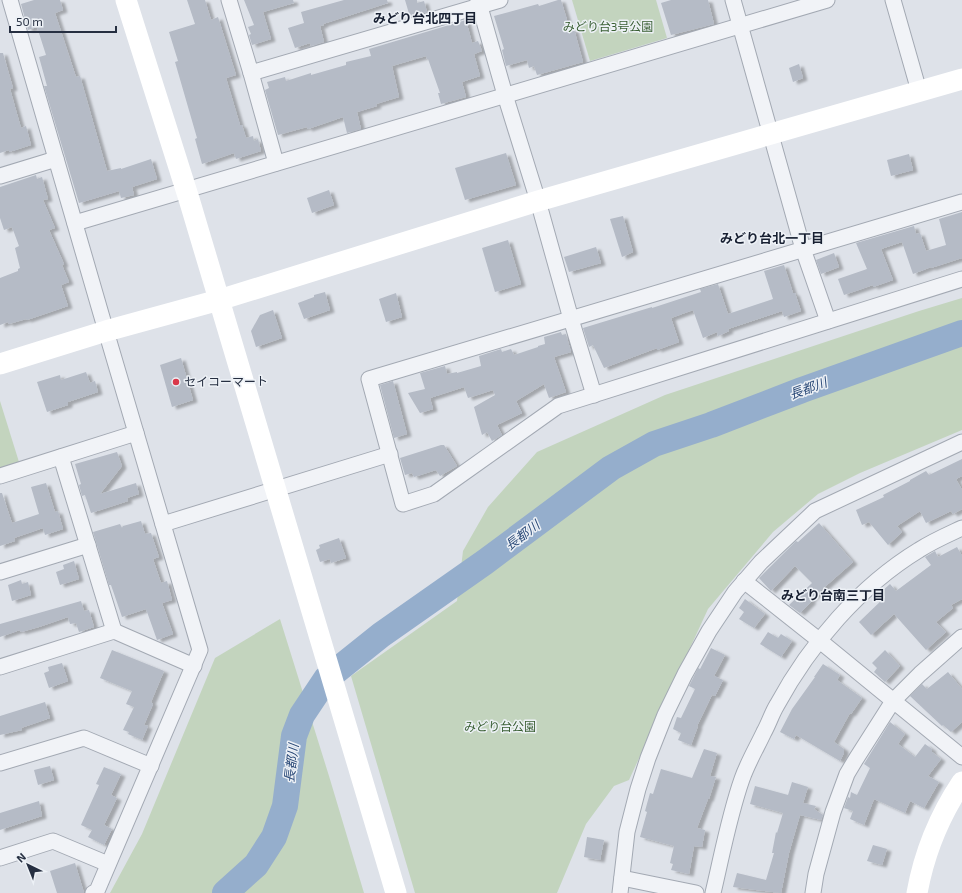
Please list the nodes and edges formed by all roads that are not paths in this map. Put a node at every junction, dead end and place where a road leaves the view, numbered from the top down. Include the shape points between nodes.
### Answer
1 (10, 0) edge
2 (126, 0) edge
3 (229, 0) edge
4 (500, 0) edge
5 (733, 0) edge
6 (827, 0) edge
7 (893, 0) edge
8 (479, 3) edge
9 (740, 25) junction
10 (251, 73) junction
11 (962, 79) edge
12 (919, 91) junction
13 (505, 95) junction
14 (771, 134) junction
15 (56, 158) junction
16 (276, 163) junction
17 (0, 176) edge
18 (186, 190) junction
19 (538, 202) junction
20 (962, 202) edge
21 (75, 223) junction
22 (803, 249) junction
23 (962, 279) edge
24 (219, 300) junction
25 (571, 319) junction
26 (828, 321) junction
27 (106, 331) junction
28 (0, 364) edge
29 (594, 395) junction
30 (136, 433) junction
31 (962, 442) edge
32 (390, 454) junction
33 (61, 457) junction
34 (0, 476) edge
35 (276, 490) junction
36 (163, 524) junction
37 (962, 528) edge
38 (88, 545) junction
39 (0, 572) edge
40 (744, 581) junction
41 (114, 631) junction
42 (962, 637) edge
43 (820, 641) junction
44 (194, 666) junction
45 (0, 667) edge
46 (893, 701) junction
47 (962, 757) edge
48 (0, 763) edge
49 (151, 766) junction
50 (962, 782) edge
51 (0, 858) edge
52 (108, 864) junction
53 (622, 878) junction
54 (93, 893) edge
55 (396, 893) edge
56 (620, 893) edge
57 (696, 893) edge
58 (713, 893) edge
59 (813, 893) edge
60 (917, 893) edge

1 - 15 street
2 - 18 street
3 - 10 street
4 - 8 street
5 - 9 street
6 - 9 street
7 - 12 street
8 - 10 street
8 - 13 street
9 - 13 street
9 - 14 street
10 - 16 street
11 - 12 street
12 - 14 street
13 - 16 street
13 - 19 street
14 - 19 street
14 - 22 street
15 - 17 street
15 - 21 street
16 - 18 street
18 - 21 street
18 - 24 street
19 - 24 street
19 - 25 street
20 - 22 street
21 - 27 street
22 - 25 street
22 - 26 street
23 - 26 street
24 - 27 street
24 - 35 street
25 - 29 street
25 - 32 street via 369,379
26 - 29 street
27 - 28 street
27 - 30 street
29 - 32 street via 558,406 434,494 403,504
30 - 33 street
30 - 36 street
31 - 40 street via 815,511
32 - 35 street
33 - 34 street
33 - 38 street
35 - 36 street
35 - 55 street
36 - 44 street via 200,650
37 - 43 street via 919,549 893,568 851,606
38 - 39 street
38 - 41 street
40 - 43 street
40 - 53 street via 709,631 664,715 638,789 627,832
41 - 44 street
41 - 45 street
42 - 46 street
43 - 46 street
43 - 58 street via 777,705 742,778
44 - 49 street
46 - 47 street
46 - 59 street via 856,758 840,792 821,854
48 - 49 street via 84,738
49 - 52 street
50 - 60 street via 932,840
51 - 52 street via 53,841
52 - 54 street
53 - 56 street
53 - 57 street

